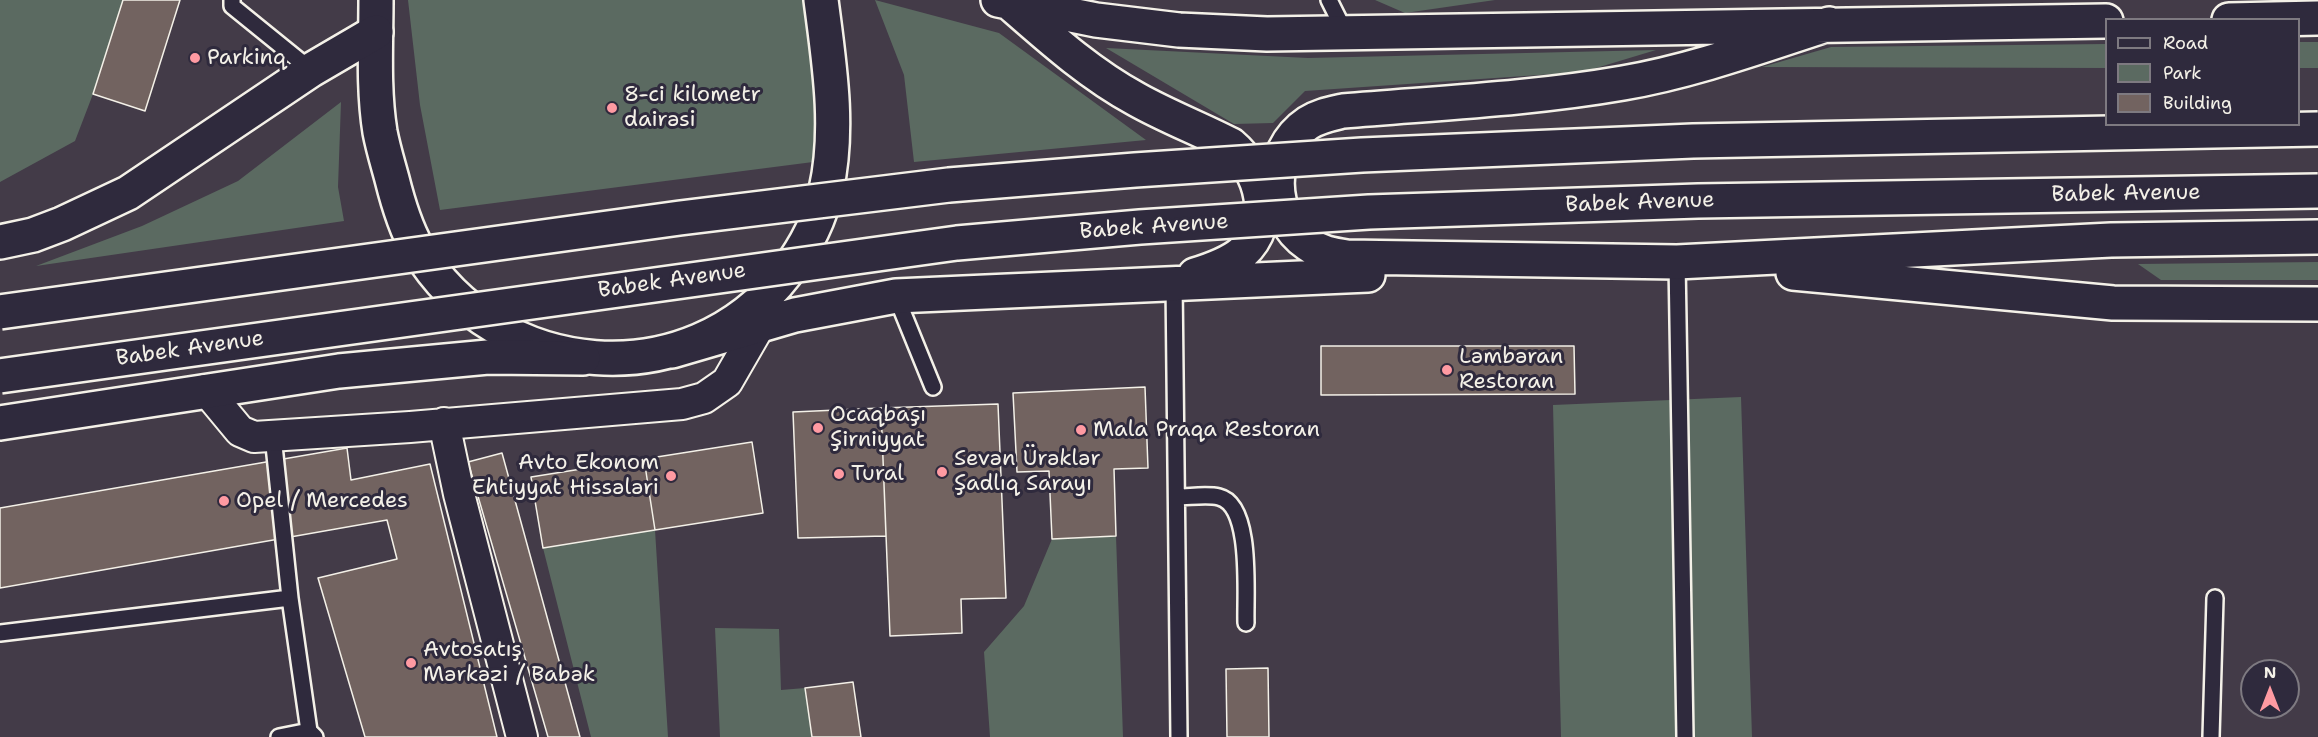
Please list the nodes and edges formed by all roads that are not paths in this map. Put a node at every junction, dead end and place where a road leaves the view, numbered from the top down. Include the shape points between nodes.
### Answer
1 (232, 0) edge
2 (376, 0) edge
3 (821, 0) edge
4 (1329, 0) edge
5 (1606, 0) edge
6 (1003, 1) edge
7 (2300, 18) edge
8 (2318, 18) edge
9 (2105, 21) edge
10 (1829, 24) junction
11 (1622, 28) junction
12 (376, 32) junction
13 (1346, 34) junction
14 (311, 70) junction
15 (2318, 129) edge
16 (2318, 191) edge
17 (2318, 237) edge
18 (0, 242) edge
19 (798, 257) junction
20 (1677, 262) junction
21 (1174, 282) junction
22 (896, 296) junction
23 (2318, 304) edge
24 (0, 312) edge
25 (760, 325) junction
26 (672, 351) junction
27 (583, 358) junction
28 (0, 376) edge
29 (933, 387) dead end
30 (206, 390) junction
31 (0, 423) edge
32 (444, 423) junction
33 (273, 436) junction
34 (1177, 497) junction
35 (290, 598) junction
36 (2215, 598) dead end
37 (1245, 623) dead end
38 (0, 633) edge
39 (312, 734) edge
40 (279, 737) edge
41 (522, 737) edge
42 (1179, 737) edge
43 (1684, 737) edge
44 (2211, 737) edge

1 - 14 lane via 232,6
2 - 12 main road
3 - 19 main road via 830,76 832,157 826,192
4 - 13 lane
5 - 11 main road
6 - 13 main road via 1096,20 1179,30
6 - 21 main road via 1101,78 1137,100 1231,145 1253,169 1260,187 1260,217 1242,252 1211,270
7 - 8 main road
9 - 10 main road
10 - 11 main road
10 - 20 main road via 1688,69 1625,83 1324,115 1306,124 1289,143 1278,165 1276,188 1282,213 1293,231 1325,253 1347,257
11 - 13 main road
12 - 14 main road
12 - 27 main road via 380,132 400,210 417,248 440,281 487,322 543,349
14 - 18 main road via 128,193 62,224
15 - 24 main road, bridge via 1693,141 1362,155 1135,170 949,185 680,218
16 - 28 main road, Babek Avenue, bridge via 1698,201 1368,212 1128,228 945,244
17 - 20 main road via 2111,240
19 - 25 street
19 - 26 main road via 751,310 714,334
20 - 21 main road
20 - 23 main road via 2113,303
20 - 43 lane
21 - 22 main road
21 - 34 lane
22 - 25 main road
22 - 29 lane
25 - 26 main road
25 - 32 street via 727,382 704,398 682,404
26 - 27 main road via 628,358
27 - 30 main road via 488,357 339,371
30 - 31 main road
30 - 33 street via 240,431 254,437
32 - 33 street
32 - 41 street
33 - 35 lane
34 - 37 lane via 1221,497 1236,509 1243,531
34 - 42 lane
35 - 38 lane
35 - 39 lane
36 - 44 lane
39 - 40 lane

